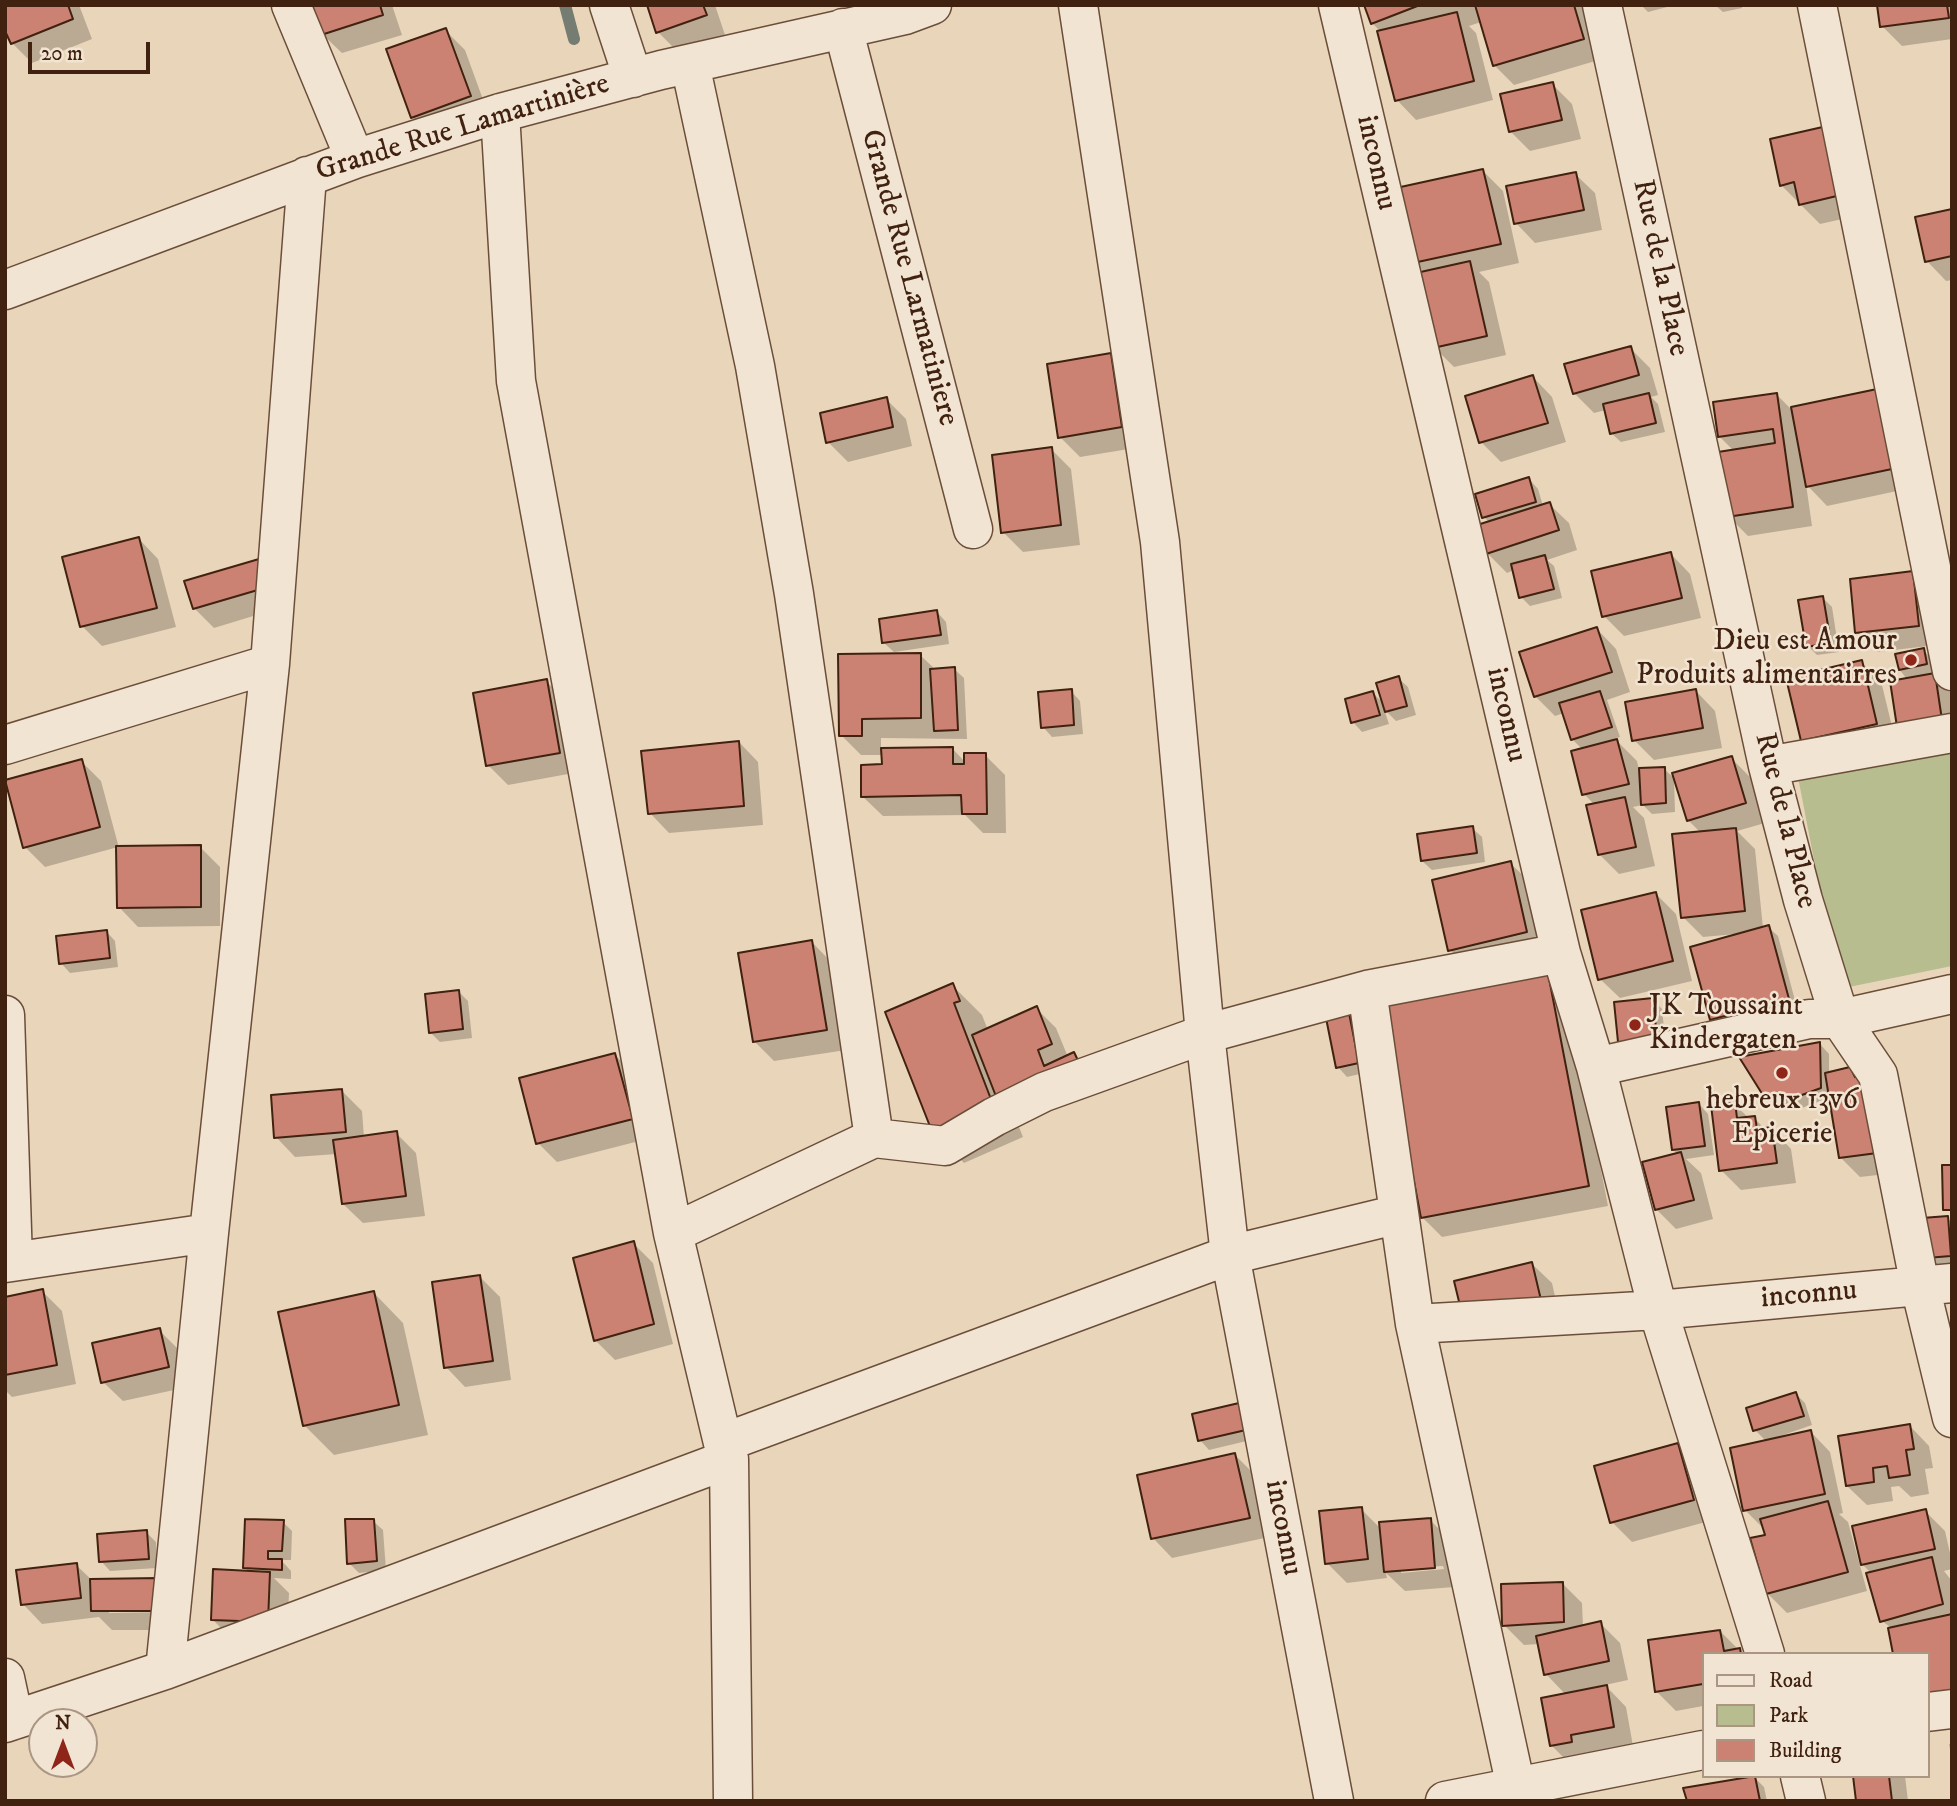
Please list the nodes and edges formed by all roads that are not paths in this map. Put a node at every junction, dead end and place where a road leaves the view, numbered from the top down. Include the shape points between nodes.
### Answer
1 (291, 5) edge
2 (609, 5) edge
3 (1078, 5) edge
4 (1339, 5) edge
5 (1602, 5) edge
6 (1817, 5) edge
7 (913, 9) edge
8 (843, 28) junction
9 (646, 75) junction
10 (500, 113) junction
11 (355, 159) junction
12 (307, 176) junction
13 (5, 290) edge
14 (973, 529) dead end
15 (270, 664) junction
16 (1952, 671) edge
17 (1952, 733) edge
18 (5, 745) edge
19 (1768, 766) junction
20 (1561, 953) junction
21 (1367, 990) junction
22 (1952, 994) edge
23 (5, 1016) edge
24 (1840, 1019) junction
25 (1205, 1034) junction
26 (1596, 1067) junction
27 (874, 1138) junction
28 (1399, 1214) junction
29 (209, 1233) junction
30 (673, 1233) junction
31 (1230, 1255) junction
32 (9, 1262) edge
33 (1936, 1285) edge
34 (1658, 1310) junction
35 (1415, 1324) junction
36 (1952, 1418) edge
37 (726, 1451) junction
38 (1764, 1652) edge
39 (165, 1670) junction
40 (5, 1678) edge
41 (1952, 1709) edge
42 (1929, 1712) edge
43 (10, 1722) edge
44 (1702, 1750) edge
45 (1800, 1778) edge
46 (1518, 1793) edge
47 (733, 1801) edge
48 (1335, 1801) edge
49 (1445, 1801) edge
50 (1806, 1801) edge

1 - 11 street
2 - 9 street
3 - 25 street, inconnu via 1160,541
4 - 20 street, inconnu
5 - 19 street, Rue de la Place
6 - 16 street
7 - 8 street, Grande Rue Lamartinière
8 - 9 street, Grande Rue Lamartinière
8 - 14 street, Grande Rue Larmatiniere
9 - 10 street, Grande Rue Lamartinière
9 - 27 street via 755,366 794,594
10 - 11 street, Grande Rue Lamartinière
10 - 30 street via 516,381
11 - 12 street, Grande Rue Lamartinière
12 - 13 street, Grande Rue Lamartinière
12 - 15 street
15 - 18 street
15 - 29 street
17 - 19 street
19 - 24 street, Rue de la Place
20 - 21 street
20 - 26 street, inconnu
21 - 25 street
21 - 28 street
22 - 24 street
23 - 32 street
24 - 26 street via 1809,1019
24 - 33 street, Rue de la Place via 1878,1075
25 - 27 street via 1044,1092 945,1146
25 - 31 street, inconnu
26 - 34 street, inconnu
27 - 30 street
28 - 31 street
28 - 35 street
29 - 32 street
29 - 39 street
30 - 37 street
31 - 37 street
31 - 48 street, inconnu
33 - 34 street, inconnu
33 - 36 street, Rue de la Place
34 - 35 street, inconnu
34 - 38 street, inconnu
35 - 46 street
37 - 39 street
37 - 47 street
39 - 43 street
40 - 43 street
41 - 42 street
44 - 46 street
45 - 50 street
46 - 49 street

